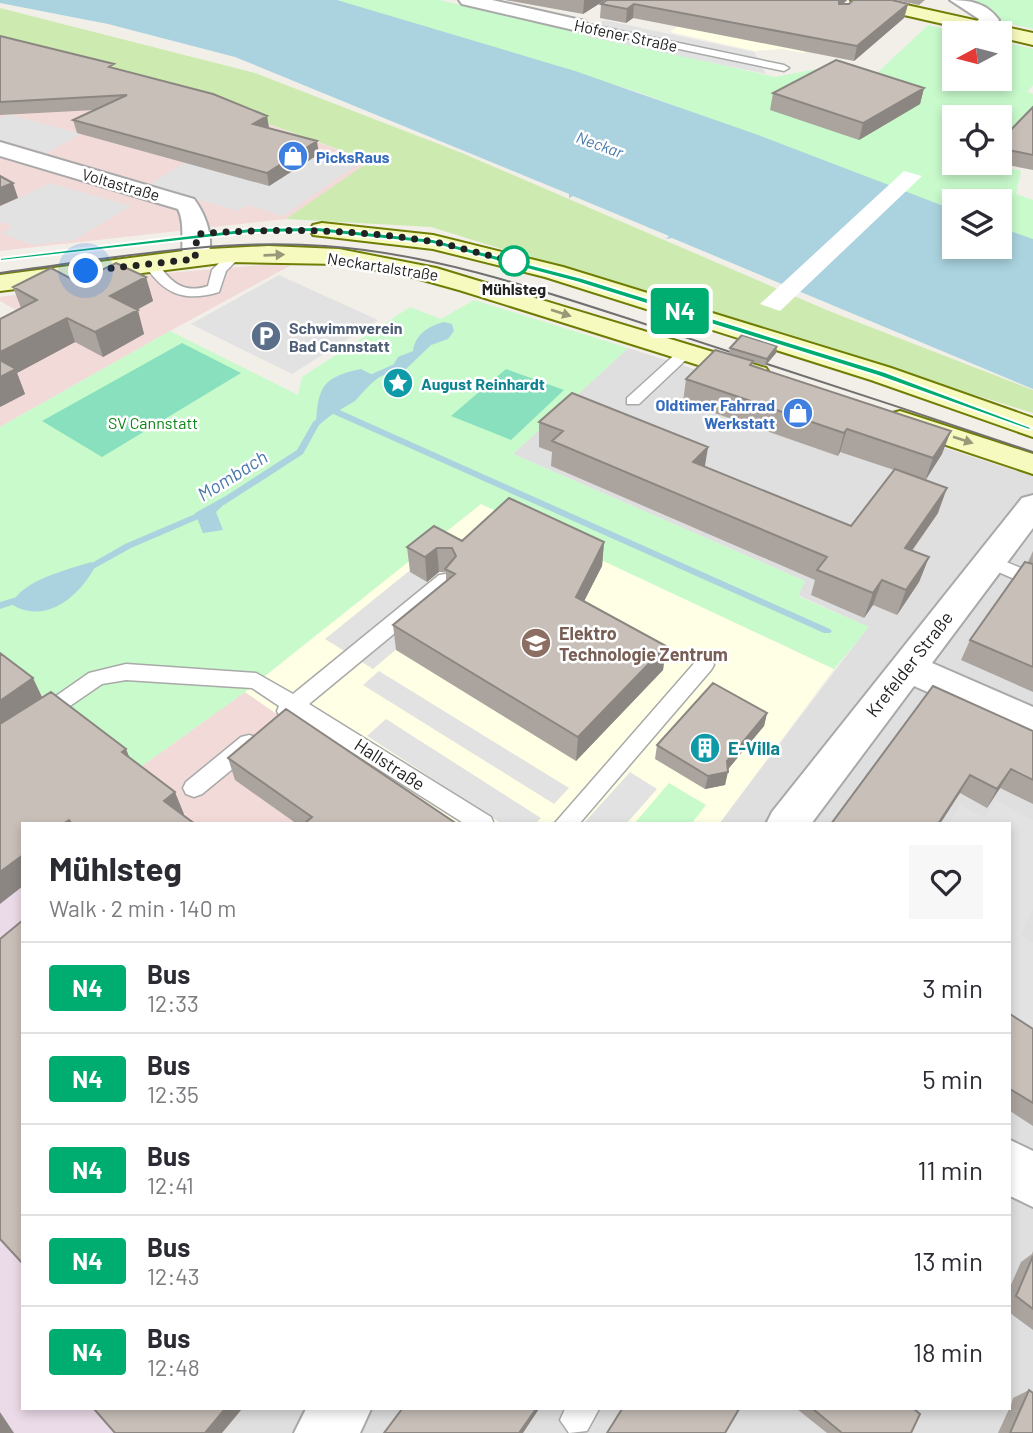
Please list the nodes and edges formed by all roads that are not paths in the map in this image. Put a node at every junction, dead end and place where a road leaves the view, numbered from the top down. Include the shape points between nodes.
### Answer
1 (468, 0) edge
2 (959, 0) edge
3 (857, 2) edge
4 (951, 21) edge
5 (989, 21) edge
6 (583, 22) joint
7 (1012, 34) edge
8 (1033, 38) edge
9 (784, 68) dead end
10 (0, 149) edge
11 (304, 229) dead end
12 (271, 230) dead end
13 (196, 246) junction
14 (94, 247) dead end
15 (234, 256) junction
16 (150, 262) junction
17 (0, 283) edge
18 (687, 352) junction
19 (785, 383) edge
20 (633, 401) dead end
21 (875, 412) edge
22 (1033, 428) edge
23 (1033, 464) edge
24 (1033, 505) edge
25 (989, 561) junction
26 (446, 580) edge
27 (1033, 581) edge
28 (704, 665) dead end
29 (906, 667) junction
30 (296, 704) junction
31 (1033, 723) edge
32 (0, 746) edge
33 (194, 788) dead end
34 (480, 822) edge
35 (567, 822) edge
36 (789, 822) edge
37 (1011, 1167) edge
38 (1033, 1181) edge
39 (341, 1410) edge
40 (324, 1433) edge

1 - 6 street, Hofener Straße
2 - 5 street
3 - 4 main road
6 - 9 lane, Hofener Straße
7 - 8 main road
10 - 13 street, Voltastraße via 186,204 195,215
11 - 22 main road, Neckartalstraße via 433,242 542,269 881,374
12 - 13 main road, Neckartalstraße
13 - 14 main road, Neckartalstraße
13 - 15 main road, Neckartalstraße
13 - 16 main road, Neckartalstraße
15 - 16 lane via 219,270 214,289 194,295 174,290
15 -> 18 main road, Neckartalstraße via 304,254 408,267
16 - 17 main road, Neckartalstraße
18 - 19 main road, Neckartalstraße
18 - 20 lane
21 -> 23 main road
24 - 25 street, Krefelder Straße
25 - 27 lane
25 - 29 street, Krefelder Straße
26 - 30 lane
28 - 35 lane
29 - 31 street
29 - 36 street, Krefelder Straße
30 - 32 lane, Hallstraße via 256,681 126,671 96,678
30 - 33 lane
30 - 34 lane, Hallstraße
37 - 38 street
39 - 40 street

